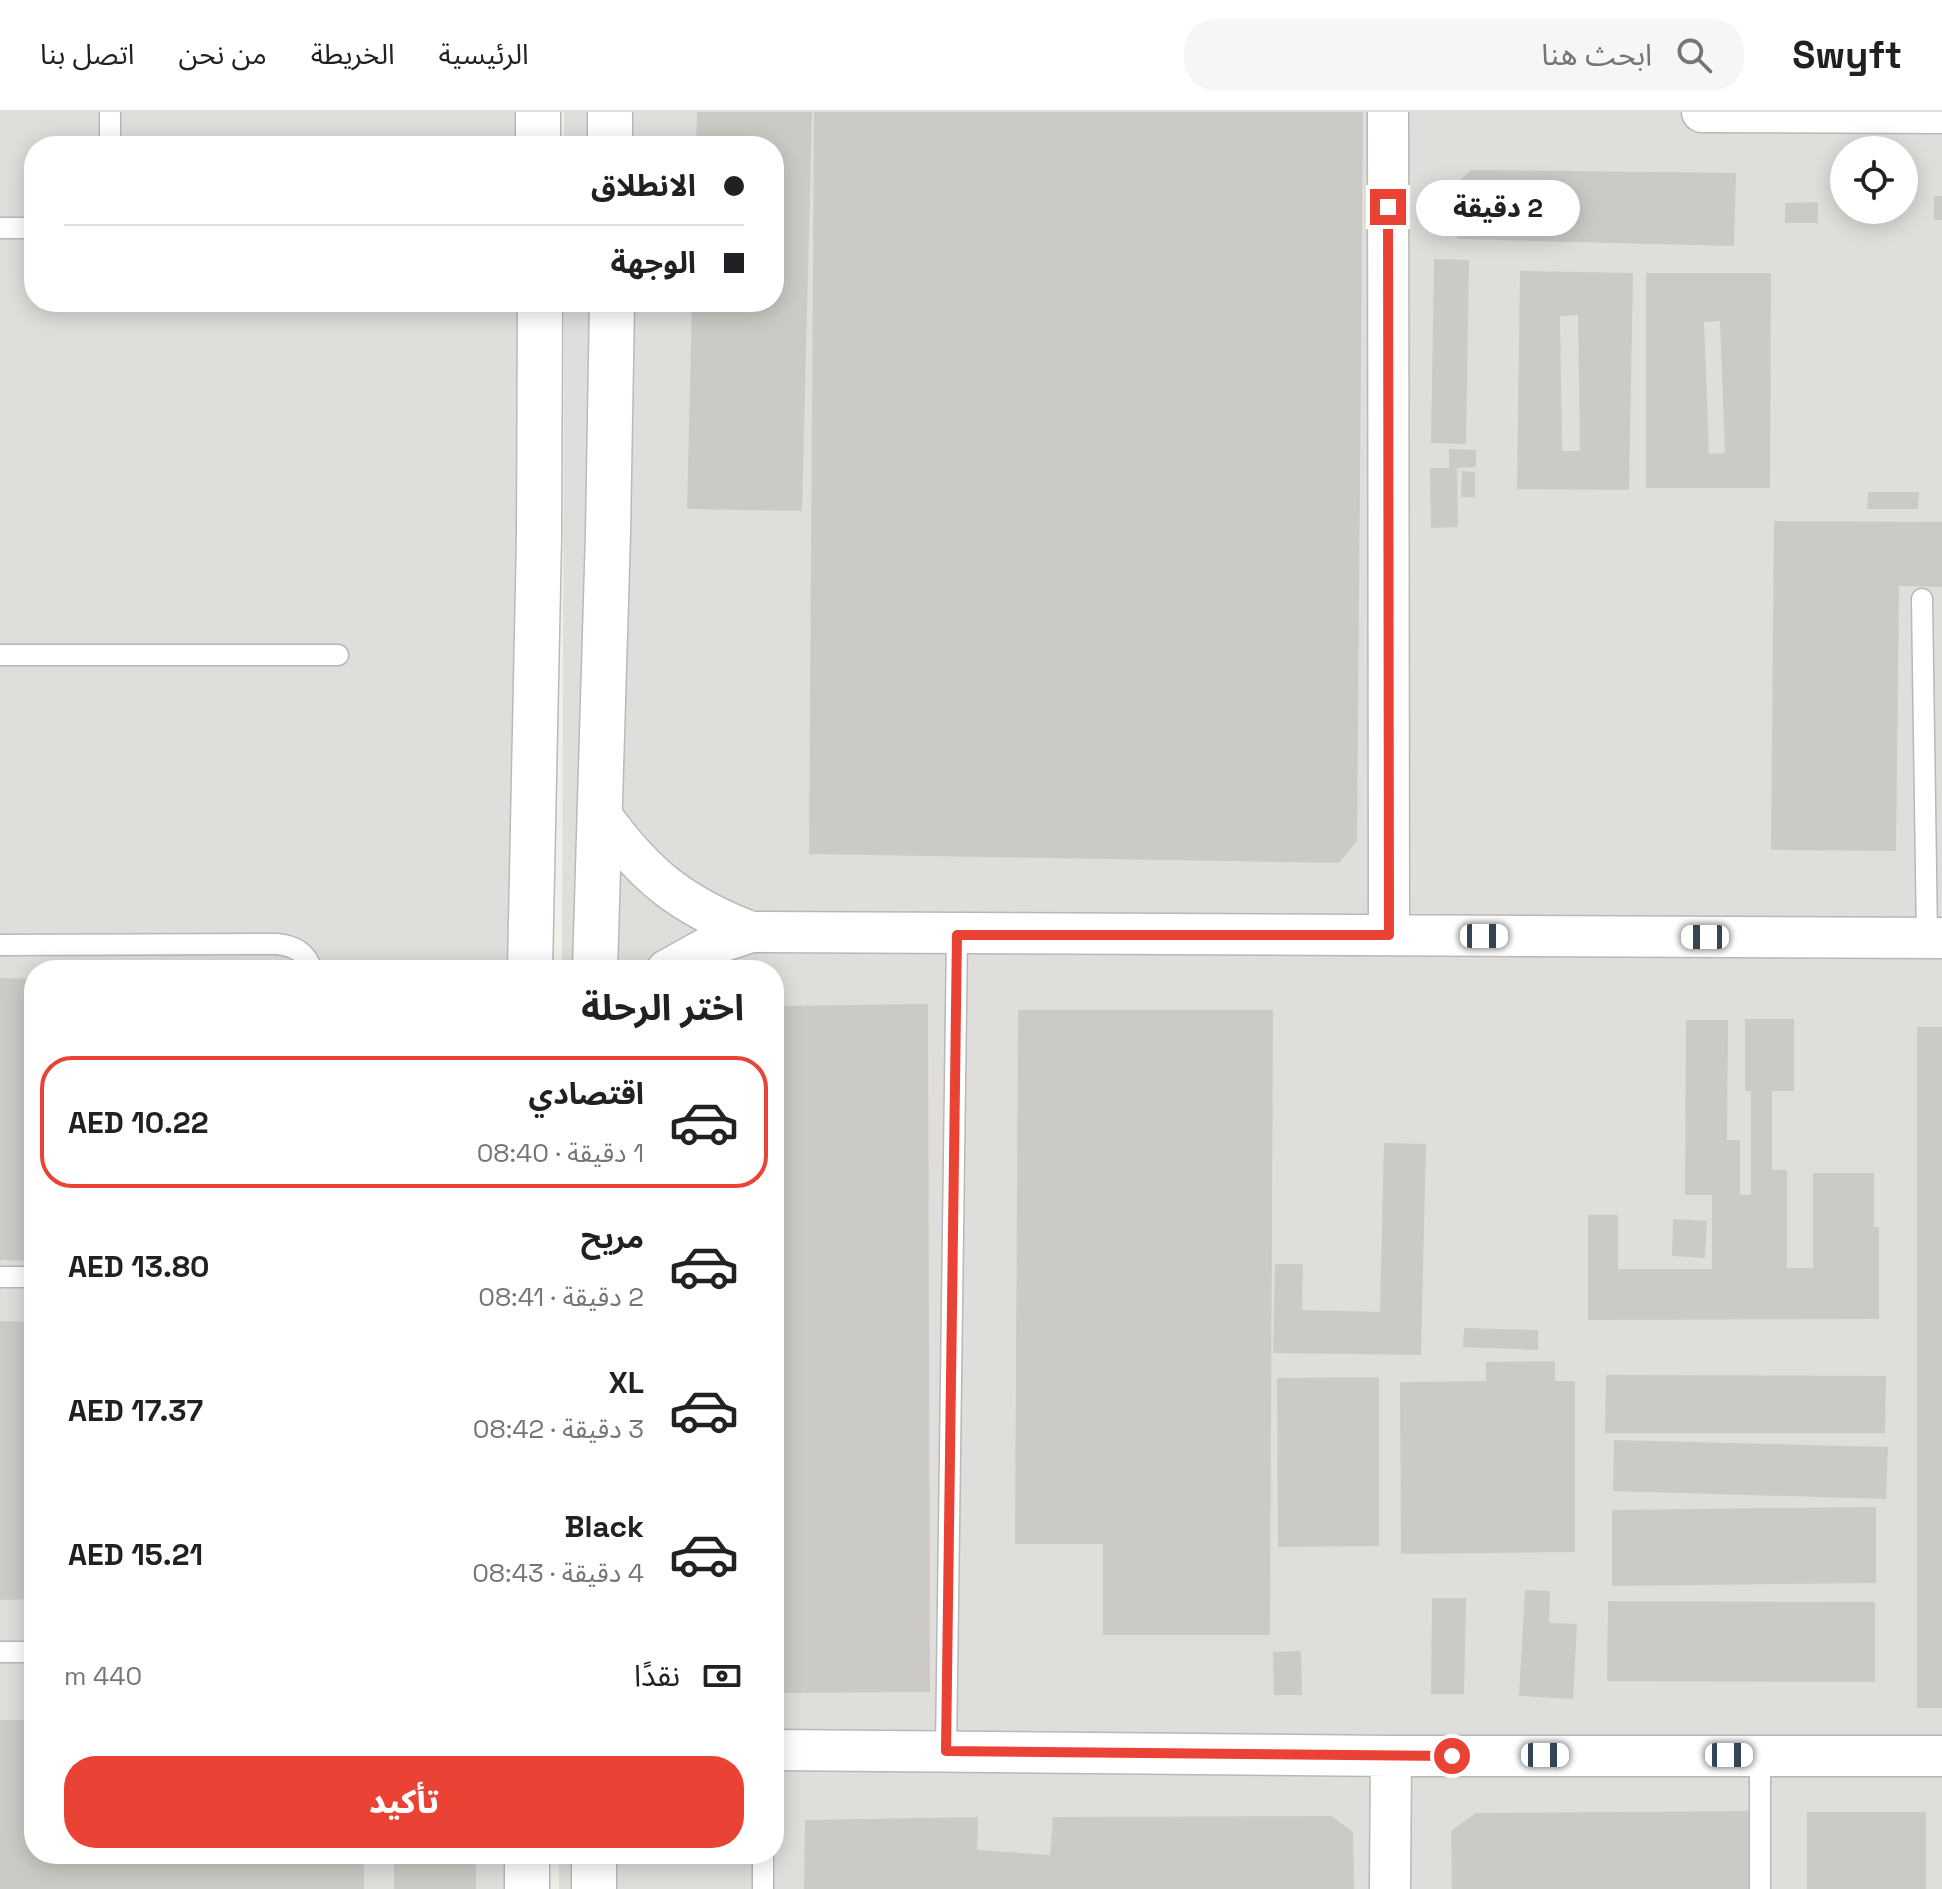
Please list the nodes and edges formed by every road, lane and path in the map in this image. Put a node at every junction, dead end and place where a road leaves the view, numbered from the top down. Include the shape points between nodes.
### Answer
1 (110, 112) edge
2 (538, 112) edge
3 (610, 112) edge
4 (1388, 112) edge
5 (1702, 112) edge
6 (1942, 113) edge
7 (110, 136) edge
8 (538, 136) edge
9 (610, 136) edge
10 (0, 228) edge
11 (24, 228) edge
12 (540, 312) edge
13 (612, 312) edge
14 (1922, 599) dead end
15 (0, 655) edge
16 (338, 655) dead end
17 (601, 815) junction
18 (751, 932) junction
19 (957, 935) junction
20 (1389, 935) junction
21 (1934, 938) edge
22 (0, 945) edge
23 (307, 960) edge
24 (530, 960) edge
25 (595, 960) edge
26 (685, 960) edge
27 (0, 1277) edge
28 (24, 1277) edge
29 (0, 1652) edge
30 (24, 1652) edge
31 (784, 1750) edge
32 (946, 1751) junction
33 (1760, 1755) junction
34 (1391, 1756) junction
35 (1942, 1756) edge
36 (527, 1864) edge
37 (594, 1864) edge
38 (763, 1864) edge
39 (527, 1889) edge
40 (594, 1889) edge
41 (763, 1889) edge
42 (1390, 1889) edge
43 (1760, 1889) edge

1 - 7 lane
2 - 8 street
3 - 9 street
4 - 20 street
5 - 6 street
10 - 11 lane
12 - 24 street
13 - 17 street
14 - 21 lane
15 - 16 lane
17 - 18 street via 650,875 681,899
17 - 25 street
18 - 19 street
18 - 26 street
19 - 20 street
19 - 32 lane
20 - 21 street
22 - 23 lane via 277,944 293,946
27 - 28 lane
29 - 30 lane
31 - 32 street
32 - 34 street
33 - 34 street
33 - 35 street
33 - 43 lane
34 - 42 street
36 - 39 street
37 - 40 street
38 - 41 lane

